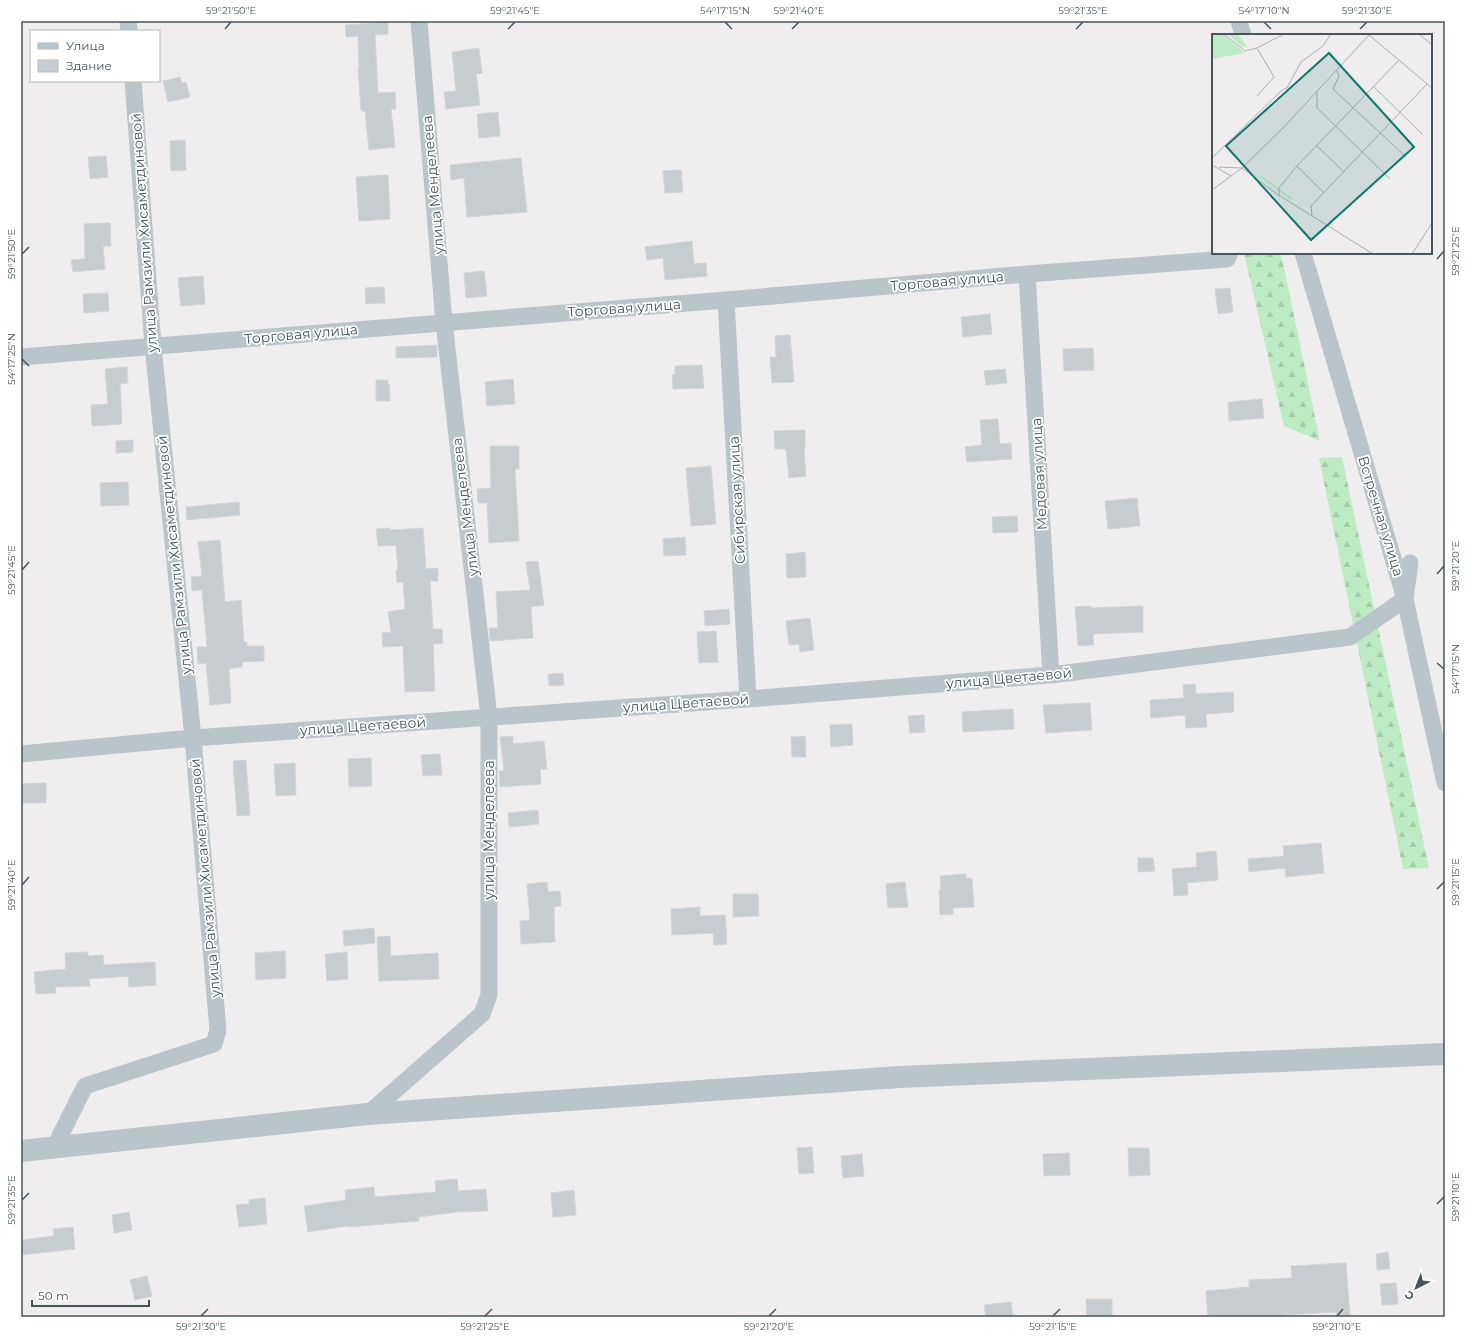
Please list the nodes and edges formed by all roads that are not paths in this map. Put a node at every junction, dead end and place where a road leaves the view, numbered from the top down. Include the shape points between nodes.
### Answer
1 (419, 21) edge
2 (1239, 21) edge
3 (1242, 34) edge
4 (133, 82) edge
5 (1303, 254) edge
6 (1228, 256) edge
7 (1027, 274) junction
8 (726, 300) junction
9 (444, 322) junction
10 (153, 346) junction
11 (21, 357) edge
12 (1410, 563) dead end
13 (1405, 599) junction
14 (1051, 675) junction
15 (748, 699) junction
16 (489, 717) junction
17 (193, 738) junction
18 (21, 754) edge
19 (1445, 783) edge
20 (1445, 1054) edge
21 (368, 1114) junction
22 (54, 1148) junction
23 (21, 1151) edge

1 - 9 street, улица Менделеева
2 - 3 street
4 - 10 street, улица Рамзили Хисаметдиновой
5 - 13 street, Встречная улица
6 - 7 street, Торговая улица
7 - 8 street, Торговая улица
7 - 14 street, Медовая улица
8 - 9 street, Торговая улица
8 - 15 street, Сибирская улица
9 - 10 street, Торговая улица
9 - 16 street, улица Менделеева
10 - 11 street, Торговая улица
10 - 17 street, улица Рамзили Хисаметдиновой
12 - 13 street
13 - 14 street, улица Цветаевой via 1350,637
13 - 19 street, Встречная улица
14 - 15 street, улица Цветаевой
15 - 16 street, улица Цветаевой
16 - 17 street, улица Цветаевой
16 - 21 street, улица Менделеева via 489,995 482,1014
17 - 18 street, улица Цветаевой
17 - 22 street, улица Рамзили Хисаметдиновой via 218,1030 214,1044 85,1086
20 - 21 street via 900,1077
21 - 22 street
22 - 23 street

